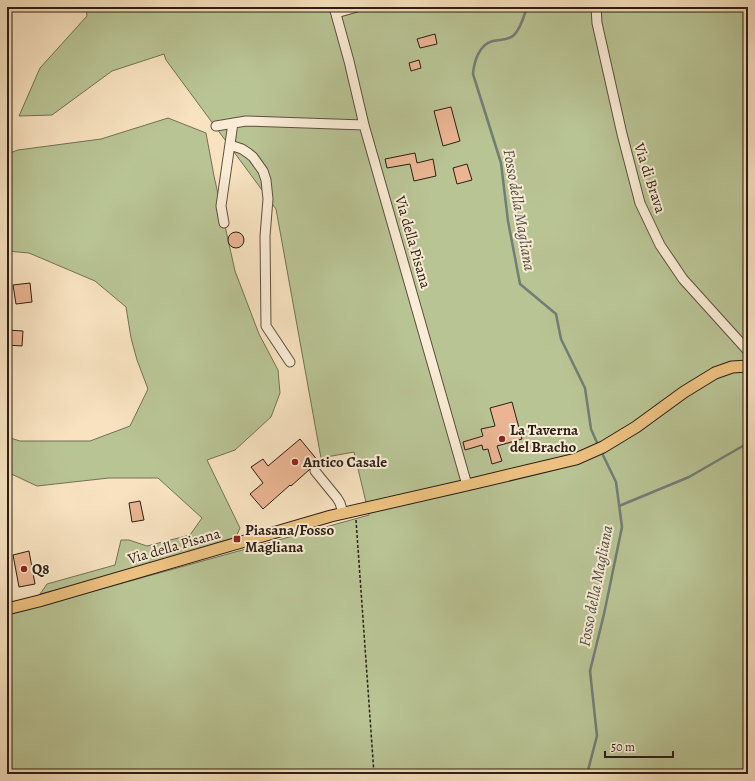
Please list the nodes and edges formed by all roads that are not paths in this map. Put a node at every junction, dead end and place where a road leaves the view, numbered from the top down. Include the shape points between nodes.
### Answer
1 (357, 7) edge
2 (596, 7) edge
3 (335, 10) edge
4 (233, 123) junction
5 (364, 125) junction
6 (216, 126) dead end
7 (230, 145) junction
8 (224, 223) dead end
9 (748, 351) edge
10 (290, 362) dead end
11 (748, 366) edge
12 (315, 471) dead end
13 (467, 485) junction
14 (343, 513) junction
15 (7, 609) edge

1 - 3 street
2 - 9 street, Via di Brava via 622,134 640,203 660,245 683,279
3 - 5 street, Via della Pisana
4 - 5 street via 246,121
4 - 6 street
4 - 7 street
5 - 13 street, Via della Pisana
7 - 8 street via 221,206
7 - 10 street via 242,149 253,157 266,180 266,326
11 - 13 main road, Via della Pisana via 727,368 707,377 613,442 586,455
12 - 14 street via 337,498
13 - 14 main road, Via della Pisana
14 - 15 main road, Via della Pisana

